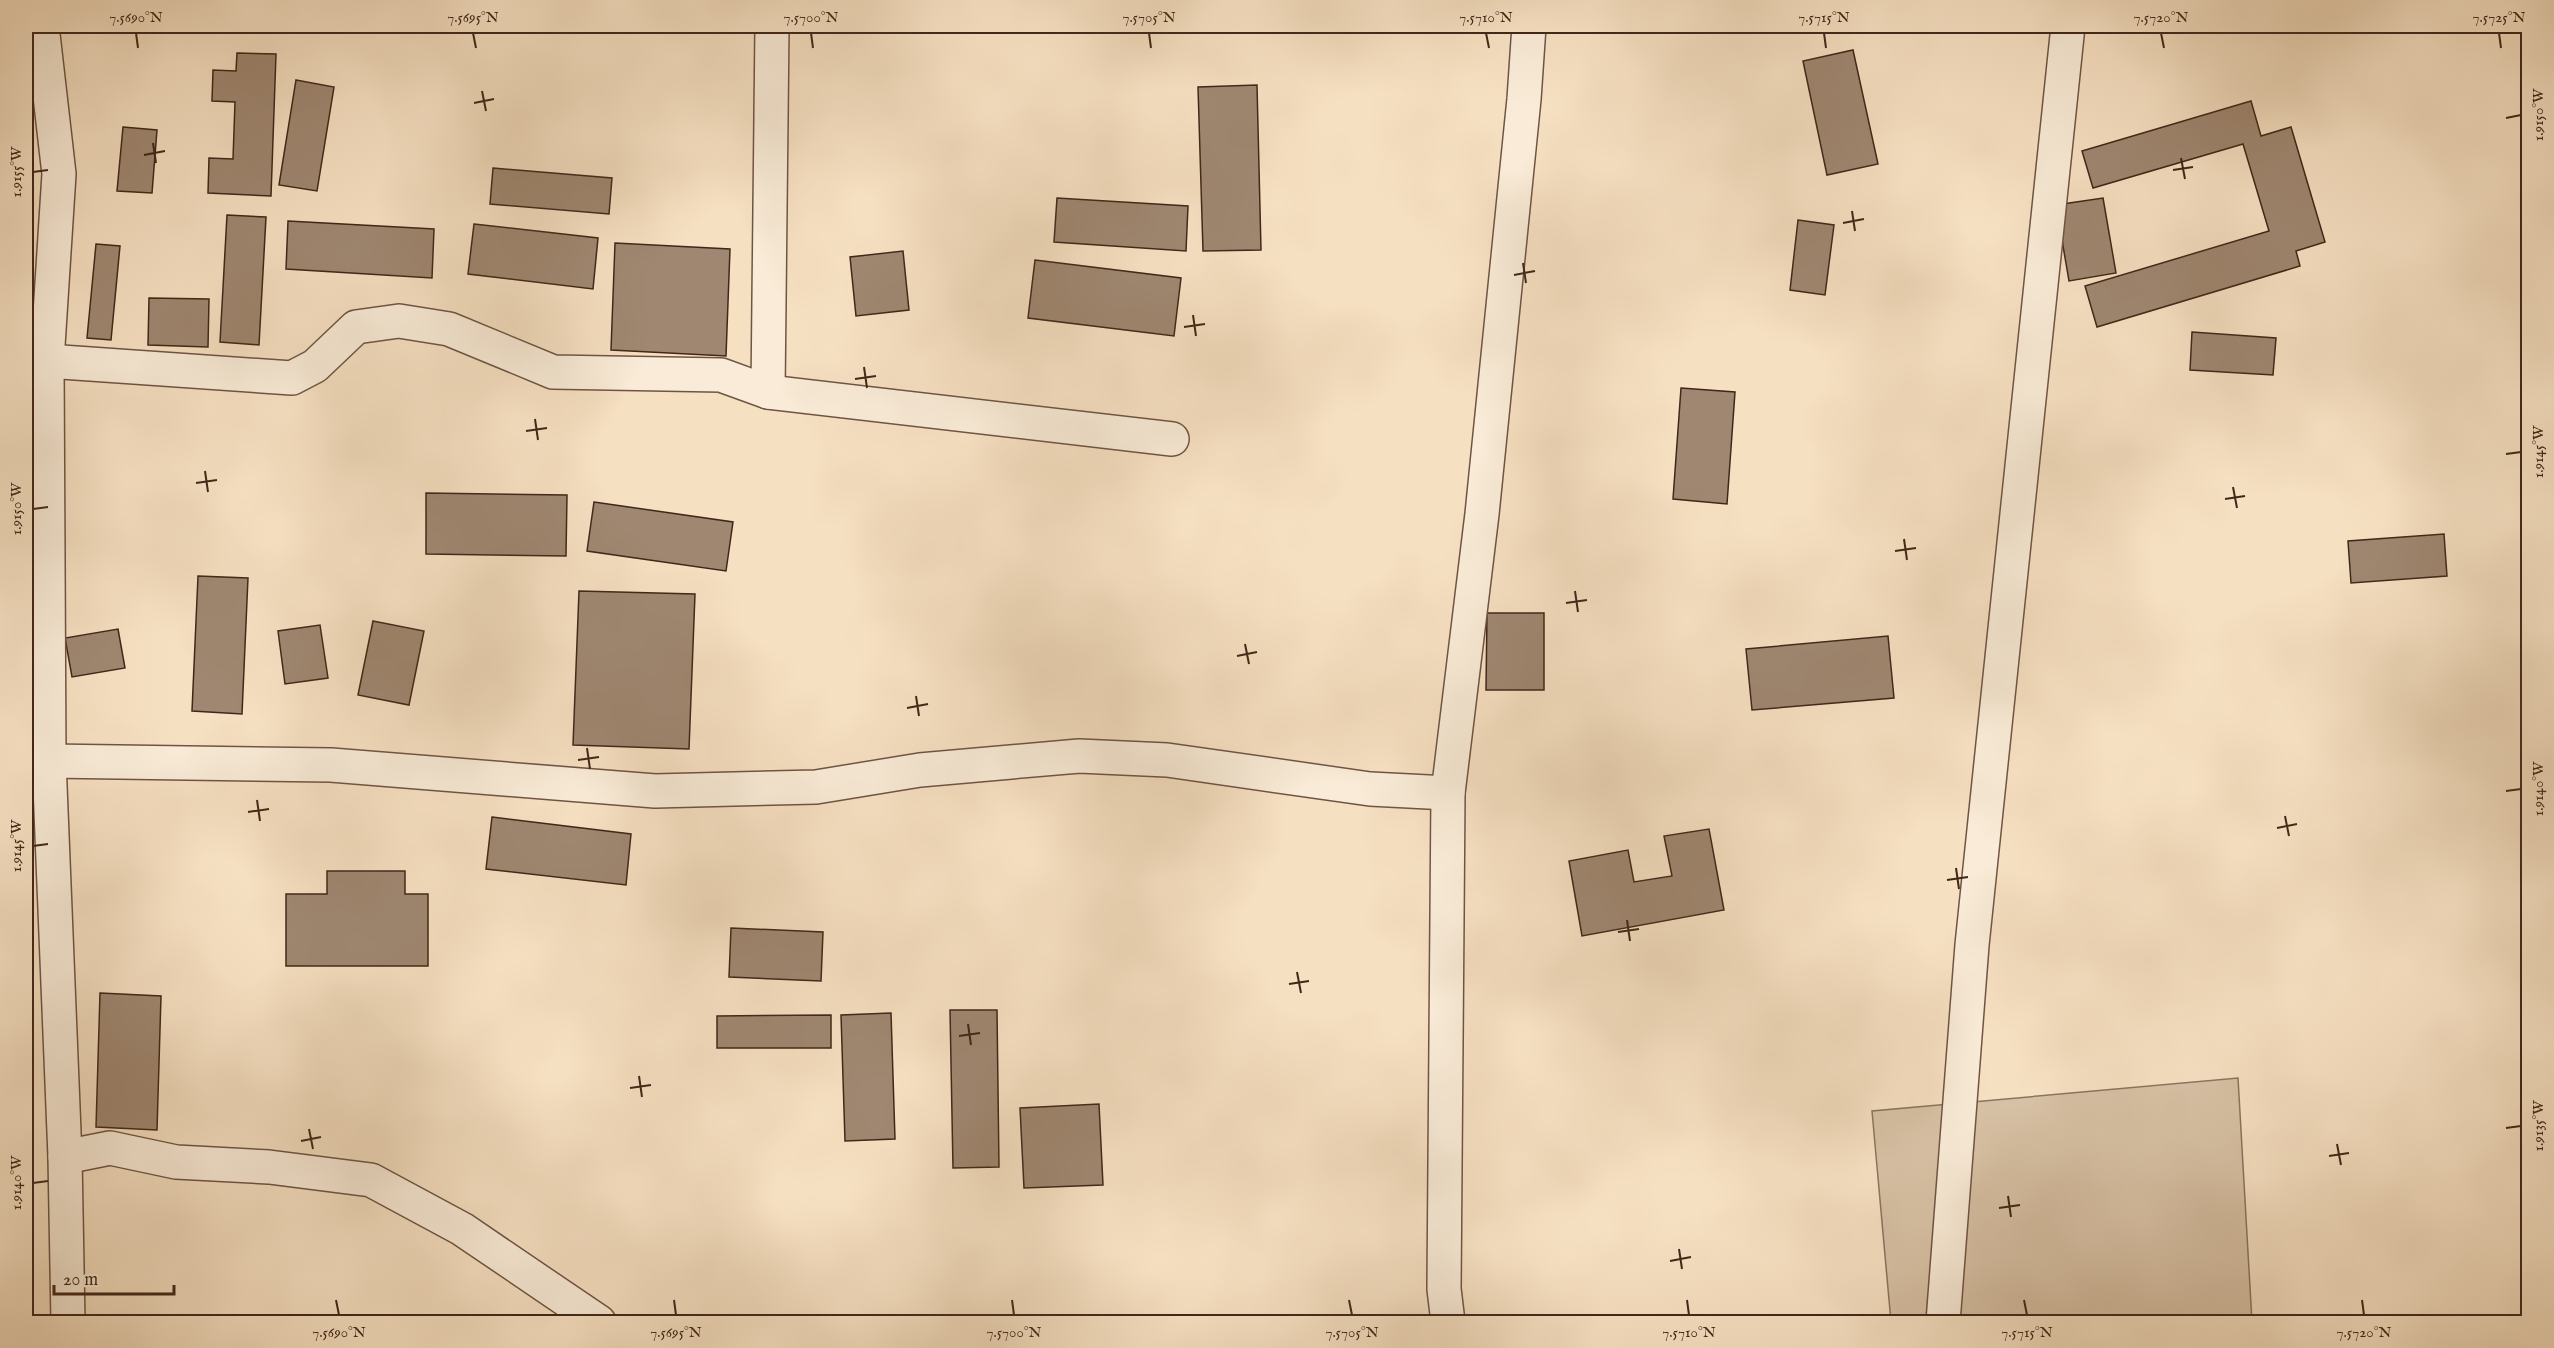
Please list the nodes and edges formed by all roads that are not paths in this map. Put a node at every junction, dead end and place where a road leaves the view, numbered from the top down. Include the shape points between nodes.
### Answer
1 (42, 26) edge
2 (772, 26) edge
3 (1529, 26) edge
4 (2068, 26) edge
5 (47, 361) junction
6 (768, 392) junction
7 (1172, 439) dead end
8 (49, 761) junction
9 (1448, 793) junction
10 (65, 1157) junction
11 (68, 1323) edge
12 (599, 1323) edge
13 (1448, 1323) edge
14 (1942, 1323) edge

1 - 5 street via 59,174
2 - 6 street
3 - 9 street via 1482,514
4 - 14 street via 1972,945
5 - 6 street via 292,378 315,366 356,327 399,321 449,329 553,372 721,375
5 - 8 street
6 - 7 street
8 - 9 street via 331,765 656,791 816,787 920,770 1079,756 1167,760 1370,789
8 - 10 street
9 - 13 street via 1444,1289
10 - 11 street
10 - 12 street via 110,1148 176,1162 269,1167 371,1180 462,1229

